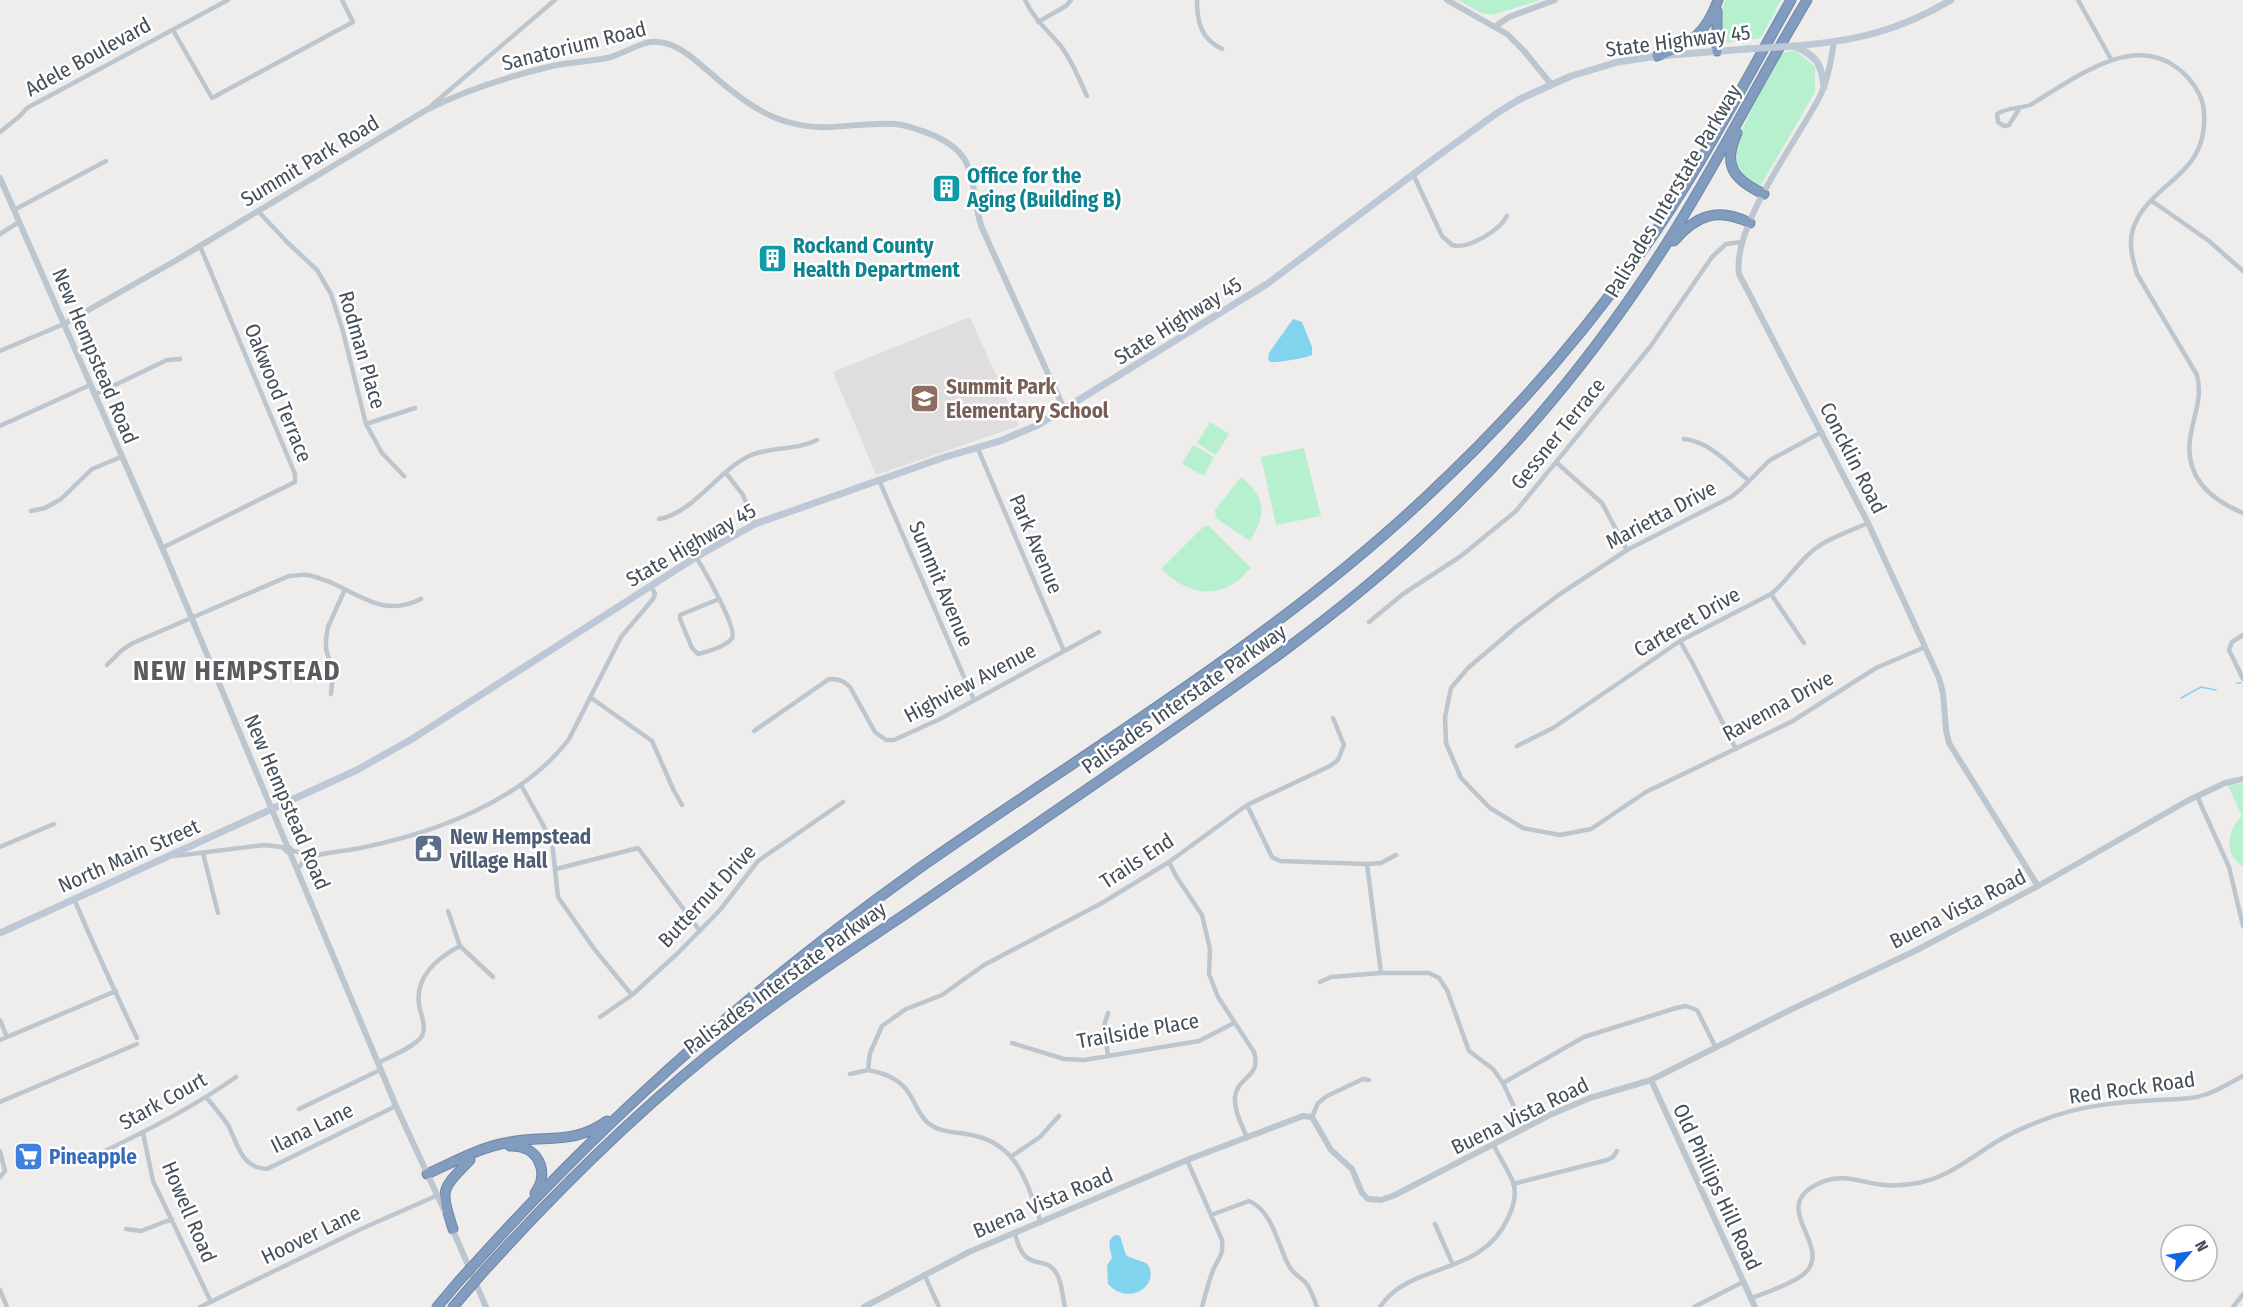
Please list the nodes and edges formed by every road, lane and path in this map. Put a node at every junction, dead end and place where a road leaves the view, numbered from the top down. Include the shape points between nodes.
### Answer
1 (228, 0) edge
2 (342, 0) edge
3 (555, 0) edge
4 (1025, 0) edge
5 (1071, 0) edge
6 (1197, 0) edge
7 (1447, 0) edge
8 (1555, 0) edge
9 (1718, 0) edge
10 (1789, 0) edge
11 (1807, 0) edge
12 (1951, 0) edge
13 (2078, 0) edge
14 (1038, 22) junction
15 (1496, 26) junction
16 (173, 30) junction
17 (1834, 42) junction
18 (1795, 46) junction
19 (1222, 49) dead end
20 (1717, 51) junction
21 (1657, 56) junction
22 (2111, 59) junction
23 (1551, 84) junction
24 (1758, 85) junction
25 (1824, 87) junction
26 (1087, 96) dead end
27 (428, 109) junction
28 (2019, 109) junction
29 (0, 132) edge
30 (106, 161) dead end
31 (1413, 174) junction
32 (0, 178) edge
33 (1764, 194) junction
34 (2152, 201) junction
35 (14, 210) junction
36 (258, 211) junction
37 (1507, 216) dead end
38 (19, 222) junction
39 (1750, 223) junction
40 (0, 234) edge
41 (1742, 242) junction
42 (200, 246) junction
43 (2243, 271) edge
44 (1629, 301) junction
45 (64, 324) junction
46 (0, 351) edge
47 (180, 359) dead end
48 (90, 385) junction
49 (94, 395) junction
50 (415, 408) dead end
51 (1065, 411) junction
52 (366, 423) junction
53 (0, 426) edge
54 (1822, 432) junction
55 (817, 440) dead end
56 (1684, 440) dead end
57 (978, 449) junction
58 (120, 457) junction
59 (1557, 463) junction
60 (726, 473) junction
61 (404, 476) dead end
62 (879, 480) junction
63 (1749, 481) junction
64 (32, 511) dead end
65 (2243, 513) edge
66 (659, 519) dead end
67 (1868, 523) junction
68 (756, 524) junction
69 (162, 548) junction
70 (1627, 550) junction
71 (696, 557) junction
72 (651, 585) junction
73 (345, 589) junction
74 (1772, 594) junction
75 (421, 599) dead end
76 (718, 599) junction
77 (192, 618) junction
78 (1368, 622) dead end
79 (1099, 632) dead end
80 (2243, 635) edge
81 (1680, 641) junction
82 (1804, 643) dead end
83 (1925, 646) junction
84 (1064, 651) junction
85 (106, 665) dead end
86 (2243, 679) edge
87 (331, 694) dead end
88 (590, 696) junction
89 (974, 700) junction
90 (1333, 718) dead end
91 (754, 731) dead end
92 (1517, 746) dead end
93 (1736, 749) junction
94 (2243, 778) edge
95 (521, 785) junction
96 (1646, 792) joint
97 (2197, 796) junction
98 (843, 802) dead end
99 (682, 805) dead end
100 (1247, 805) junction
101 (272, 811) junction
102 (54, 824) dead end
103 (286, 844) junction
104 (0, 847) edge
105 (203, 853) junction
106 (317, 855) junction
107 (1396, 855) dead end
108 (169, 856) junction
109 (291, 856) junction
110 (1169, 862) junction
111 (1367, 864) junction
112 (556, 869) junction
113 (297, 870) junction
114 (2038, 886) junction
115 (74, 899) junction
116 (448, 911) dead end
117 (218, 913) dead end
118 (2243, 926) edge
119 (700, 931) junction
120 (0, 933) edge
121 (460, 945) junction
122 (1381, 973) junction
123 (493, 977) dead end
124 (1320, 982) dead end
125 (116, 991) junction
126 (632, 994) junction
127 (1108, 1013) dead end
128 (600, 1017) dead end
129 (0, 1020) edge
130 (1234, 1023) junction
131 (7, 1037) junction
132 (0, 1040) edge
133 (1012, 1044) dead end
134 (1716, 1048) junction
135 (1108, 1056) junction
136 (379, 1066) junction
137 (868, 1071) junction
138 (850, 1074) dead end
139 (2243, 1076) edge
140 (237, 1077) dead end
141 (1369, 1080) dead end
142 (1650, 1080) junction
143 (655, 1082) junction
144 (1503, 1083) junction
145 (207, 1098) junction
146 (0, 1102) edge
147 (396, 1106) junction
148 (299, 1109) dead end
149 (1059, 1116) dead end
150 (1312, 1117) junction
151 (1524, 1128) junction
152 (143, 1133) junction
153 (1247, 1138) junction
154 (1494, 1146) junction
155 (0, 1151) edge
156 (105, 1151) dead end
157 (1617, 1151) dead end
158 (1012, 1156) junction
159 (470, 1160) junction
160 (1187, 1160) junction
161 (428, 1176) junction
162 (0, 1177) edge
163 (1513, 1184) junction
164 (438, 1196) junction
165 (1211, 1215) junction
166 (172, 1220) junction
167 (1041, 1222) junction
168 (1435, 1224) dead end
169 (126, 1229) dead end
170 (453, 1229) junction
171 (1015, 1234) junction
172 (489, 1248) junction
173 (1453, 1265) junction
174 (924, 1274) junction
175 (1743, 1282) junction
176 (0, 1290) edge
177 (2243, 1294) edge
178 (1750, 1299) junction
179 (211, 1302) junction
180 (7, 1307) edge
181 (200, 1307) edge
182 (437, 1307) edge
183 (453, 1307) edge
184 (486, 1307) edge
185 (864, 1307) edge
186 (939, 1307) edge
187 (1065, 1307) edge
188 (1202, 1307) edge
189 (1317, 1307) edge
190 (1380, 1307) edge
191 (1694, 1307) edge
192 (1755, 1307) edge
193 (2233, 1307) edge

1 - 16 street, Adele Boulevard
2 - 16 street via 353,22 212,98
3 - 27 street, Summit Park Road
4 - 14 street
5 - 14 street
6 - 19 street via 1198,22 1206,39
7 - 15 street
8 - 15 street
9 - 20 highway
9 - 21 highway via 1708,24 1695,38
10 - 143 highway, Palisades Interstate Parkway via 1695,169 1616,287 1530,391 1424,499 1349,565 1263,631 856,915 757,993
11 - 24 highway, Palisades Interstate Parkway
12 - 17 main road, State Highway 45 via 1887,31
13 - 22 street
14 - 26 street via 1072,62
15 - 23 street via 1517,43
16 - 29 street, Adele Boulevard via 27,108
17 - 18 main road, State Highway 45
17 - 25 street, Concklin Road
18 - 20 main road, State Highway 45, bridge
18 - 25 main road via 1818,62
20 - 21 main road, State Highway 45
21 - 23 main road, State Highway 45 via 1606,65
22 - 28 street
22 - 34 street via 2140,54 2162,58 2192,82 2204,107 2205,124 2198,152
23 - 31 main road, State Highway 45 via 1497,113
24 - 33 highway via 1733,141 1730,157 1739,180
24 - 44 highway, Palisades Interstate Parkway via 1684,216
25 - 33 street, Concklin Road
27 - 36 street, Summit Park Road
27 - 51 street, Sanatorium Road via 459,94 549,66 605,58 634,45 661,41 680,49 742,98 785,122 817,128 897,124 941,139 965,160 982,228
28 - 28 street via 2000,111 1998,122 2009,125
30 - 35 street
31 - 37 street via 1442,237 1452,245 1466,246 1498,228
31 - 51 main road, State Highway 45 via 1268,284
32 - 35 street, New Hempstead Road
33 - 39 street, Concklin Road
34 - 43 street via 2209,241
34 - 65 street via 2133,229 2132,258 2137,274 2197,375 2199,404 2190,439 2191,462 2210,496
35 - 38 street, New Hempstead Road
36 - 42 street, Summit Park Road
36 - 52 street, Rodman Place via 317,270 331,294
38 - 40 street
38 - 45 street, New Hempstead Road
39 - 41 street, Concklin Road
39 - 44 highway via 1722,214 1693,224 1676,238
41 - 54 street, Concklin Road via 1738,266 1741,281
41 - 59 street, Gessner Terrace via 1726,244 1713,257 1650,347
42 - 45 street, Summit Park Road
42 - 69 street, Oakwood Terrace via 295,482
44 - 183 highway, Palisades Interstate Parkway, bridge via 1507,452 1455,507 1381,575 1241,683 737,1032 604,1146
45 - 46 street
45 - 48 street, New Hempstead Road
47 - 49 street via 167,360
48 - 49 street, New Hempstead Road
48 - 53 street
49 - 58 street, New Hempstead Road
50 - 52 street
51 - 57 main road, State Highway 45
52 - 61 street, Rodman Place via 382,453
54 - 63 street, Marietta Drive via 1770,460
54 - 67 street, Concklin Road
55 - 60 street via 749,456
56 - 63 street via 1704,444
57 - 62 main road, State Highway 45
57 - 84 street, Park Avenue
58 - 64 street via 92,469 62,499
58 - 69 street, New Hempstead Road
59 - 70 street via 1602,503
59 - 78 street, Gessner Terrace via 1500,526
60 - 66 street via 680,511
60 - 68 street via 743,495
62 - 68 main road, State Highway 45
62 - 89 street, Summit Avenue
63 - 70 street, Marietta Drive via 1731,497
67 - 74 street, Carteret Drive via 1807,555
67 - 83 street, Concklin Road
68 - 71 main road, State Highway 45
69 - 77 street, New Hempstead Road
70 - 96 street, Marietta Drive via 1560,594 1468,668 1451,688 1445,717 1446,743 1461,778 1490,808 1522,828 1560,835 1591,829
71 - 72 main road, State Highway 45
71 - 76 street
72 - 88 street via 653,599 621,637
72 - 101 main road, State Highway 45 via 412,739
73 - 75 street via 368,601 395,608
73 - 77 street via 308,575 289,576
73 - 87 street via 326,639 333,673
74 - 81 street, Carteret Drive
74 - 82 street
76 - 76 street via 733,636 698,654 680,615
77 - 85 street via 133,643
77 - 101 street, New Hempstead Road
79 - 84 street, Highview Avenue
80 - 86 street via 2232,642 2229,650
81 - 92 street, Carteret Drive via 1553,728
81 - 93 street
83 - 93 street, Ravenna Drive via 1876,669 1791,722
83 - 114 street, Concklin Road via 1943,693 1949,743
84 - 89 street, Highview Avenue
88 - 95 street via 559,752
88 - 99 street via 652,741
89 - 91 street, Highview Avenue via 902,737 886,740 874,732 850,687 844,681 829,679
90 - 100 street, Trails End via 1344,745 1338,760
93 - 96 street, Ravenna Drive
94 - 97 street, Buena Vista Road
95 - 106 street via 444,824 367,847
95 - 112 street via 552,842
97 - 114 street, Buena Vista Road
97 - 118 street via 2229,867
98 - 119 street, Butternut Drive via 758,861
100 - 110 street, Trails End
100 - 111 street via 1272,857 1280,861
101 - 103 street, New Hempstead Road
101 - 108 main road, North Main Street
102 - 104 street
103 - 106 street via 293,851
103 - 109 street, New Hempstead Road
105 - 108 street
105 - 109 street via 264,844 282,847
105 - 117 street
106 - 113 street via 305,859
107 - 111 street via 1381,863
108 - 115 main road, North Main Street
109 - 113 street, New Hempstead Road
110 - 130 street via 1202,915 1210,949 1209,975
110 - 137 street, Trails End via 882,1026 870,1053
111 - 122 street
112 - 119 street via 638,848
112 - 126 street via 558,897
113 - 136 street, New Hempstead Road
114 - 134 street, Buena Vista Road via 1946,936
115 - 120 main road, North Main Street
115 - 125 street
116 - 121 street
119 - 126 street, Butternut Drive
121 - 123 street
121 - 136 street via 443,955 425,975 419,1003 424,1024 422,1035
122 - 124 street via 1331,976
122 - 144 street via 1429,973 1439,978 1469,1051 1487,1062
125 - 131 street
125 - 146 street via 137,1041
126 - 128 street, Butternut Drive
127 - 135 street via 1104,1026
129 - 131 street
130 - 135 street, Trailside Place via 1199,1041
130 - 153 street via 1256,1060 1255,1069 1235,1094
131 - 132 street
133 - 135 street, Trailside Place via 1064,1059
134 - 142 street, Buena Vista Road
134 - 144 street via 1697,1011 1686,1006 1584,1037
136 - 147 street, New Hempstead Road
136 - 148 street
137 - 138 street
137 - 158 street via 899,1082 935,1127 990,1140
139 - 178 street, Red Rock Road via 2197,1097 2126,1102 2056,1116 2011,1134 1962,1165 1929,1180 1884,1185 1844,1177 1823,1181 1806,1191 1798,1210 1814,1253 1812,1263 1799,1277
140 - 145 street, Stark Court
141 - 150 street via 1363,1079 1327,1096 1318,1103
142 - 151 street, Buena Vista Road via 1571,1105
142 - 175 street, Old Phillips Hill Road
143 - 161 highway via 609,1120 587,1132 561,1139 499,1144
143 - 172 highway, Palisades Interstate Parkway
144 - 151 street
145 - 147 street, Ilana Lane via 227,1124 245,1160 259,1169 267,1169
145 - 152 street, Stark Court
147 - 161 street, New Hempstead Road
149 - 158 street via 1040,1137
150 - 153 street, Buena Vista Road via 1303,1116
150 - 154 street, Buena Vista Road via 1324,1141 1352,1168 1368,1199 1393,1196
151 - 154 street, Buena Vista Road
152 - 156 street, Stark Court
152 - 166 street, Howell Road via 153,1181
153 - 160 street, Buena Vista Road
154 - 163 street
155 - 162 street via 5,1171
157 - 163 street via 1607,1160
158 - 167 street
159 - 161 highway
159 - 170 highway via 452,1177 445,1192
159 - 172 highway via 496,1149 517,1146 532,1152 542,1168 537,1191
160 - 165 street
160 - 167 street, Buena Vista Road
161 - 164 street, New Hempstead Road
163 - 173 street via 1515,1196 1503,1230 1488,1248
164 - 170 street, New Hempstead Road
164 - 179 street, Hoover Lane
165 - 188 street via 1223,1248
165 - 189 street via 1249,1201 1259,1205 1294,1275 1305,1282
166 - 169 street via 141,1232
166 - 179 street, Howell Road
167 - 171 street, Buena Vista Road
168 - 173 street
170 - 184 street, New Hempstead Road
171 - 174 street, Buena Vista Road
171 - 187 street via 1027,1258 1054,1269
172 - 182 highway, Palisades Interstate Parkway, bridge
173 - 190 street via 1398,1288
174 - 185 street, Buena Vista Road
174 - 186 street
175 - 178 street, Old Phillips Hill Road
175 - 191 street
176 - 180 street
177 - 193 street
178 - 192 street, Old Phillips Hill Road
179 - 181 street, Hoover Lane

